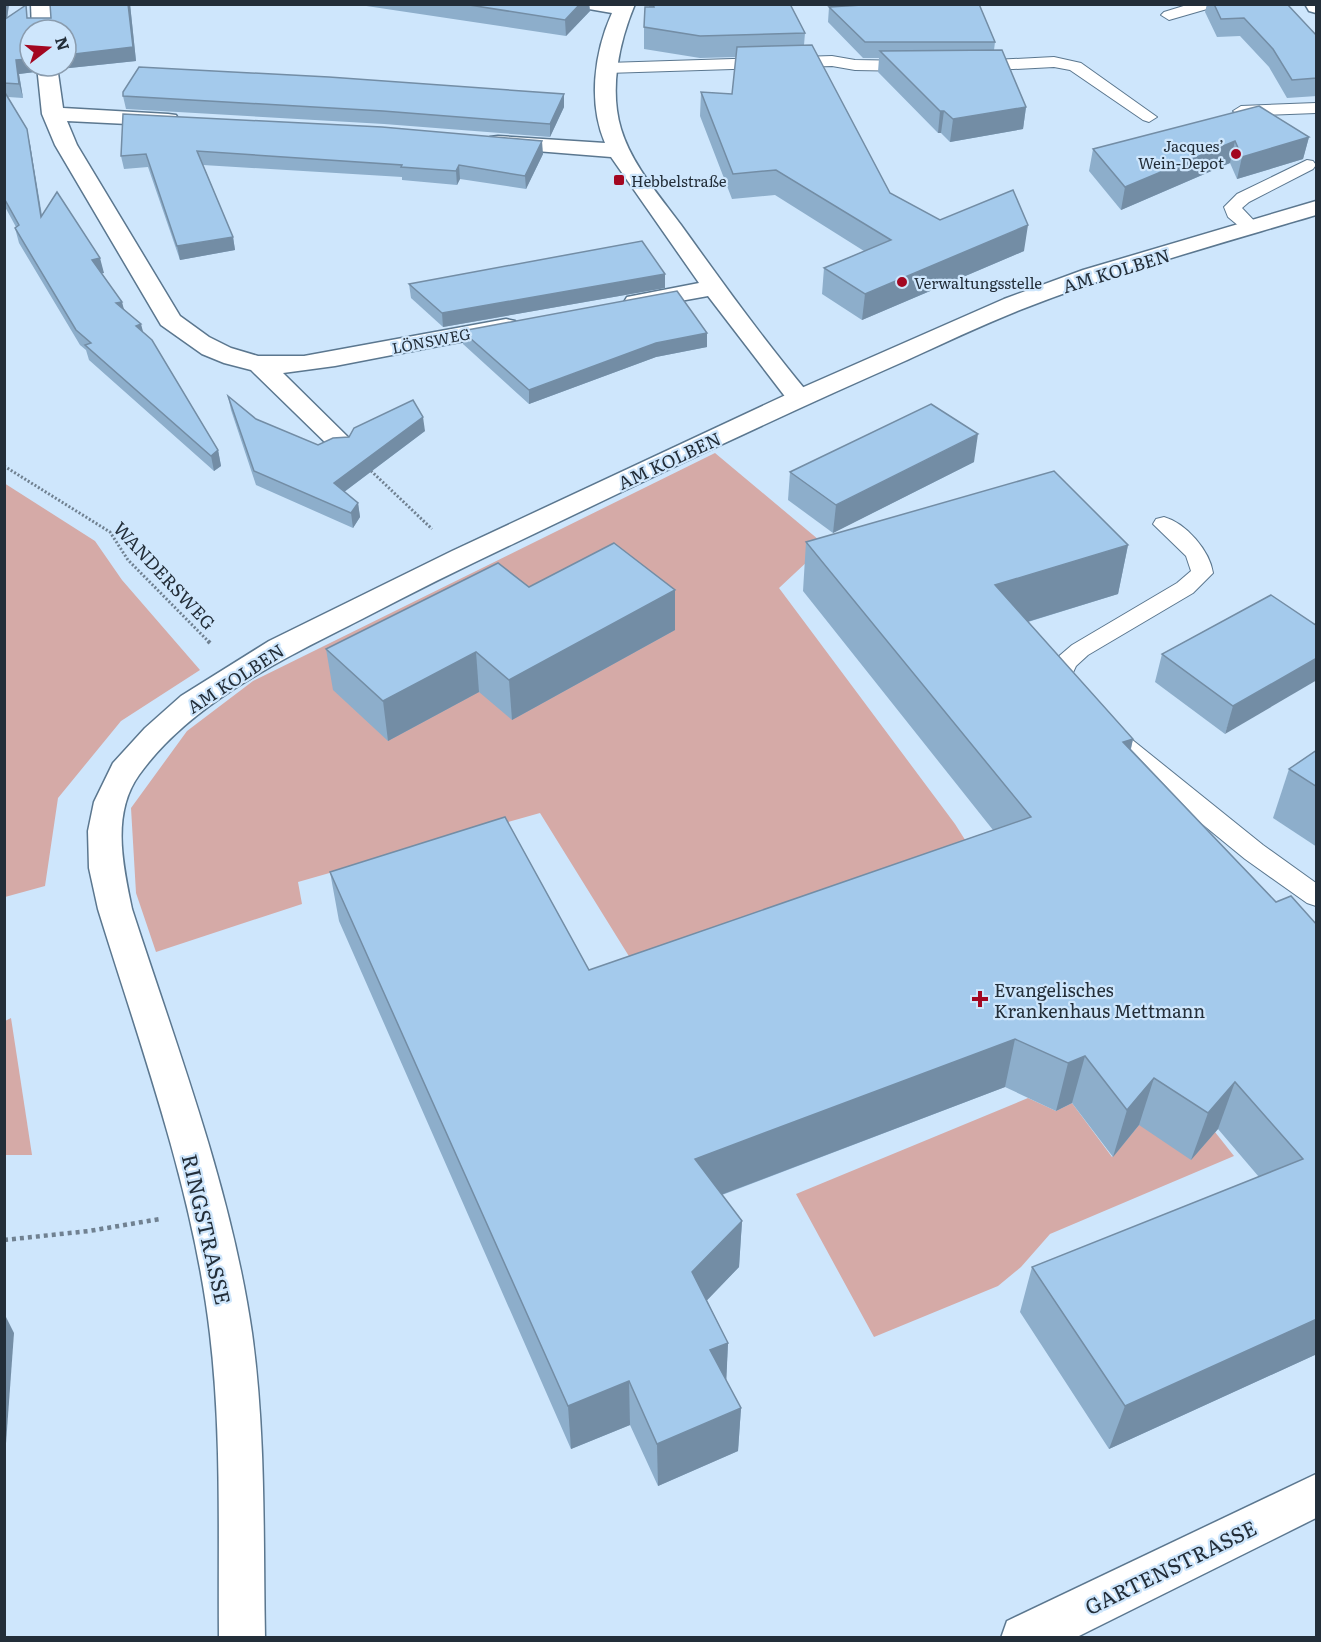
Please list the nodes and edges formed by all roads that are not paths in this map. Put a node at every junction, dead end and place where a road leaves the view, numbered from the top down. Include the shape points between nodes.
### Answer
1 (590, 4) edge
2 (1209, 4) edge
3 (625, 7) edge
4 (1169, 15) dead end
5 (925, 66) edge
6 (960, 66) edge
7 (607, 68) junction
8 (48, 78) edge
9 (1317, 108) edge
10 (1241, 111) edge
11 (53, 114) junction
12 (1149, 117) dead end
13 (183, 121) edge
14 (475, 140) edge
15 (618, 151) junction
16 (1306, 165) dead end
17 (1317, 208) edge
18 (1252, 228) junction
19 (714, 288) junction
20 (611, 307) edge
21 (530, 322) edge
22 (259, 364) junction
23 (799, 398) junction
24 (341, 443) edge
25 (1164, 524) dead end
26 (105, 831) joint
27 (1317, 896) edge
28 (1317, 1495) edge
29 (1036, 1635) edge
30 (242, 1638) edge

1 - 3 street
2 - 4 lane
3 - 7 street
5 - 7 lane via 832,62
6 - 12 lane via 1054,62 1075,66
7 - 15 street via 605,111
8 - 11 street, LÖNSWEG
9 - 10 lane
11 - 13 street
11 - 22 street, LÖNSWEG via 66,145 170,320 217,353
14 - 15 street
15 - 19 street
16 - 18 lane via 1233,207 1234,213
17 - 18 street, AM KOLBEN
18 - 23 street, AM KOLBEN via 1091,275 1013,304
19 - 20 street
19 - 23 street
21 - 22 street, LÖNSWEG via 331,359
22 - 24 street, LÖNSWEG
23 - 26 street, AM KOLBEN via 462,557 238,672 192,703 124,771 110,802
25 - 27 lane via 1197,555 1202,573 1185,588 1080,650 1066,662 1059,684 1088,717 1254,852
26 - 30 street, RINGSTRASSE via 106,868 115,909 208,1210 231,1334 240,1444
28 - 29 street, GARTENSTRASSE

